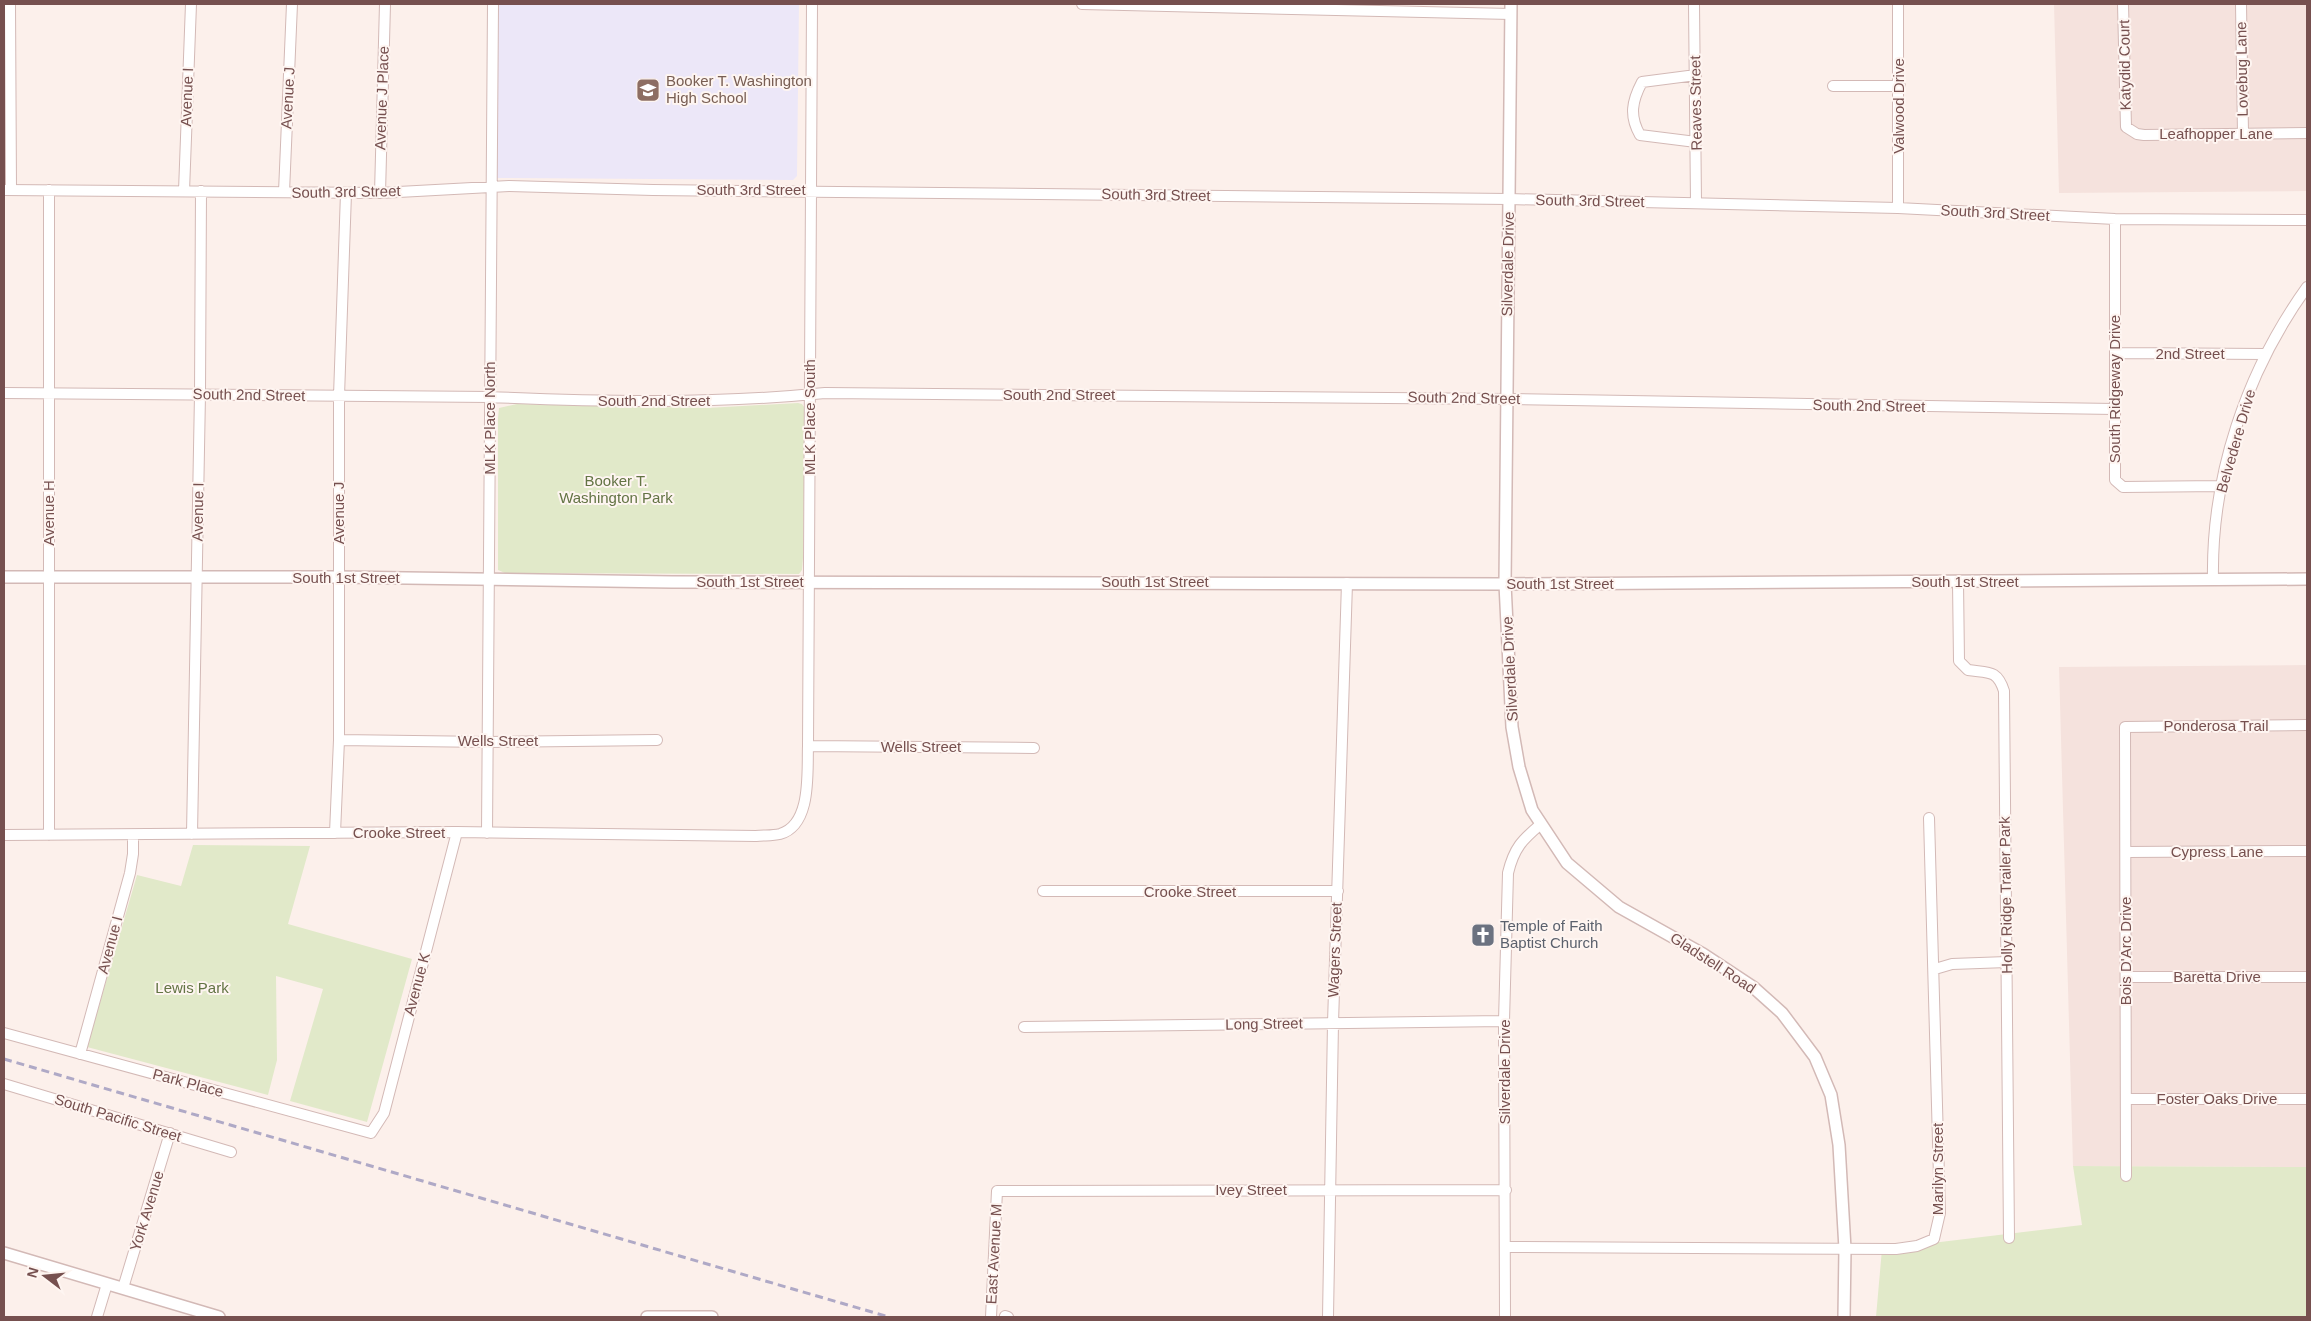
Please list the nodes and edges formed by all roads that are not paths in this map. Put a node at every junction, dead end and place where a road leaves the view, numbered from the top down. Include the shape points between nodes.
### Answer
1 (10, 4) edge
2 (191, 4) edge
3 (292, 4) edge
4 (385, 4) edge
5 (493, 4) edge
6 (812, 4) edge
7 (1082, 4) edge
8 (1694, 4) edge
9 (1898, 4) edge
10 (2123, 4) edge
11 (2241, 4) edge
12 (1262, 6) edge
13 (1511, 9) edge
14 (1696, 75) junction
15 (1833, 86) dead end
16 (1900, 86) junction
17 (2126, 127) joint
18 (2243, 134) junction
19 (2307, 134) edge
20 (1696, 142) junction
21 (492, 188) junction
22 (7, 190) edge
23 (49, 190) junction
24 (811, 190) junction
25 (184, 191) junction
26 (201, 191) junction
27 (284, 192) junction
28 (346, 192) junction
29 (380, 193) junction
30 (1509, 199) junction
31 (1696, 203) junction
32 (1898, 208) junction
33 (2115, 218) junction
34 (2307, 220) edge
35 (2307, 287) edge
36 (2115, 353) junction
37 (2265, 354) junction
38 (49, 393) junction
39 (4, 394) edge
40 (200, 394) junction
41 (810, 395) junction
42 (339, 396) junction
43 (490, 397) junction
44 (1506, 399) junction
45 (2115, 410) junction
46 (2221, 486) junction
47 (4, 577) edge
48 (338, 577) junction
49 (49, 578) junction
50 (197, 578) junction
51 (2307, 579) edge
52 (489, 580) junction
53 (2213, 580) junction
54 (809, 582) junction
55 (1958, 582) junction
56 (1347, 583) junction
57 (1505, 584) junction
58 (2307, 725) edge
59 (2125, 727) joint
60 (339, 740) junction
61 (657, 740) dead end
62 (488, 742) junction
63 (808, 746) junction
64 (1034, 748) dead end
65 (1929, 818) dead end
66 (1541, 824) junction
67 (792, 827) joint
68 (457, 832) junction
69 (335, 833) junction
70 (487, 833) junction
71 (192, 834) junction
72 (4, 835) edge
73 (49, 835) junction
74 (133, 835) junction
75 (2307, 851) edge
76 (2126, 852) junction
77 (1043, 891) dead end
78 (1338, 891) junction
79 (2007, 962) junction
80 (1935, 969) junction
81 (2126, 977) junction
82 (2307, 977) edge
83 (1504, 1021) junction
84 (1333, 1023) junction
85 (1024, 1027) dead end
86 (4, 1034) edge
87 (80, 1054) junction
88 (4, 1084) edge
89 (2126, 1099) junction
90 (2307, 1100) edge
91 (170, 1133) junction
92 (371, 1133) joint
93 (231, 1152) dead end
94 (2126, 1176) dead end
95 (1331, 1190) junction
96 (1506, 1190) junction
97 (997, 1191) joint
98 (2009, 1238) dead end
99 (1505, 1247) junction
100 (1845, 1249) junction
101 (4, 1253) edge
102 (107, 1284) junction
103 (123, 1288) junction
104 (97, 1317) edge
105 (216, 1317) edge
106 (647, 1317) edge
107 (712, 1317) edge
108 (990, 1317) edge
109 (1328, 1317) edge
110 (1505, 1317) edge
111 (1844, 1317) edge

1 - 22 street
2 - 25 street, Avenue I
3 - 27 street, Avenue J
4 - 29 street, Avenue J Place
5 - 21 street, MLK Place North
6 - 24 street, MLK Place South
7 - 12 street
8 - 14 street, Reaves Street
9 - 16 street, Valwood Drive
10 - 17 street, Katydid Court
11 - 18 street, Lovebug Lane
12 - 13 street
13 - 30 street, Silverdale Drive
14 - 20 street, Reaves Street
14 - 20 street via 1642,82 1632,109 1640,135
15 - 16 street
16 - 32 street, Valwood Drive
17 - 18 street, Leafhopper Lane via 2137,134
18 - 19 street, Leafhopper Lane
20 - 31 street, Reaves Street
21 - 24 street, South 3rd Street
21 - 29 street, South 3rd Street
21 - 43 street, MLK Place North
22 - 23 street, South 3rd Street
23 - 25 street, South 3rd Street
23 - 38 street, Avenue H
24 - 30 street, South 3rd Street
24 - 41 street, MLK Place South
25 - 26 street, South 3rd Street
26 - 27 street, South 3rd Street
26 - 40 street, Avenue I
27 - 28 street, South 3rd Street
28 - 29 street, South 3rd Street
28 - 42 street, Avenue J
30 - 31 street, South 3rd Street
30 - 44 street, Silverdale Drive
31 - 32 street, South 3rd Street
32 - 33 street, South 3rd Street
33 - 34 street, South 3rd Street
33 - 36 street, South Ridgeway Drive
35 - 37 street, Belvedere Drive
36 - 37 street, 2nd Street
36 - 45 street, South Ridgeway Drive
37 - 46 street, Belvedere Drive via 2239,420
38 - 39 street, South 2nd Street
38 - 40 street, South 2nd Street
38 - 49 street, Avenue H
40 - 42 street, South 2nd Street
40 - 50 street, Avenue I
41 - 43 street, South 2nd Street via 718,402
41 - 44 street, South 2nd Street
41 - 54 street, MLK Place South
42 - 43 street, South 2nd Street
42 - 48 street, Avenue J
43 - 52 street, MLK Place North
44 - 45 street, South 2nd Street
44 - 57 street, Silverdale Drive
45 - 46 street, South Ridgeway Drive via 2115,476 2118,484 2123,487
46 - 53 street, Belvedere Drive via 2214,530
47 - 49 street, South 1st Street
48 - 50 street, South 1st Street
48 - 52 street, South 1st Street
48 - 60 street, Avenue J
49 - 50 street, South 1st Street
49 - 73 street, Avenue H
50 - 71 street, Avenue I
51 - 53 street, South 1st Street
52 - 54 street, South 1st Street
52 - 62 street, MLK Place North
53 - 55 street, South 1st Street
54 - 56 street, South 1st Street
54 - 63 street, MLK Place South
55 - 57 street, South 1st Street
55 - 79 street, Holly Ridge Trailer Park via 1959,661 1968,670 1992,673 2000,679 2004,691
56 - 57 street, South 1st Street
56 - 78 street, Wagers Street
57 - 66 street, Silverdale Drive via 1512,727 1532,810
58 - 59 street, Ponderosa Trail
59 - 76 street, Bois D'Arc Drive
60 - 62 street, Wells Street
60 - 69 street, Avenue J
61 - 62 street, Wells Street
62 - 70 street, MLK Place North
63 - 64 street, Wells Street
63 - 67 street, MLK Place South via 806,796 801,816
65 - 80 street, Marilyn Street
66 - 83 street, Silverdale Drive via 1522,840 1513,854 1508,873
66 - 100 street, Gladstell Road via 1567,864 1589,884 1619,907 1754,987 1782,1013 1815,1057 1831,1095 1839,1146
67 - 70 street, Crooke Street via 781,834 756,836
68 - 69 street, Crooke Street
68 - 70 street, Crooke Street
68 - 92 street, Avenue K via 384,1114
69 - 71 street, Crooke Street
71 - 74 street, Crooke Street
72 - 73 street, Crooke Street
73 - 74 street, Crooke Street
74 - 87 street, Avenue I via 130,873
75 - 76 street, Cypress Lane
76 - 81 street, Bois D'Arc Drive
77 - 78 street, Crooke Street
78 - 84 street, Wagers Street
79 - 80 street via 1952,964
79 - 98 street, Holly Ridge Trailer Park
80 - 100 street, Marilyn Street via 1940,1213 1934,1239 1896,1249
81 - 82 street, Baretta Drive
81 - 89 street, Bois D'Arc Drive
83 - 84 street, Long Street
83 - 96 street, Silverdale Drive
84 - 85 street, Long Street
84 - 95 street, Wagers Street
86 - 87 street, Park Place
87 - 92 street, Park Place
88 - 91 street, South Pacific Street
89 - 90 street, Foster Oaks Drive
89 - 94 street, Bois D'Arc Drive
91 - 93 street, South Pacific Street
91 - 103 street, York Avenue
95 - 96 street, Ivey Street
95 - 97 street, Ivey Street
95 - 109 street, Wagers Street
96 - 99 street, Silverdale Drive
97 - 108 street, East Avenue M
99 - 100 street, Marilyn Street
99 - 110 street, Silverdale Drive
100 - 111 street, Gladstell Road
101 - 102 street
102 - 103 street
102 - 104 street
103 - 105 street
106 - 107 street

